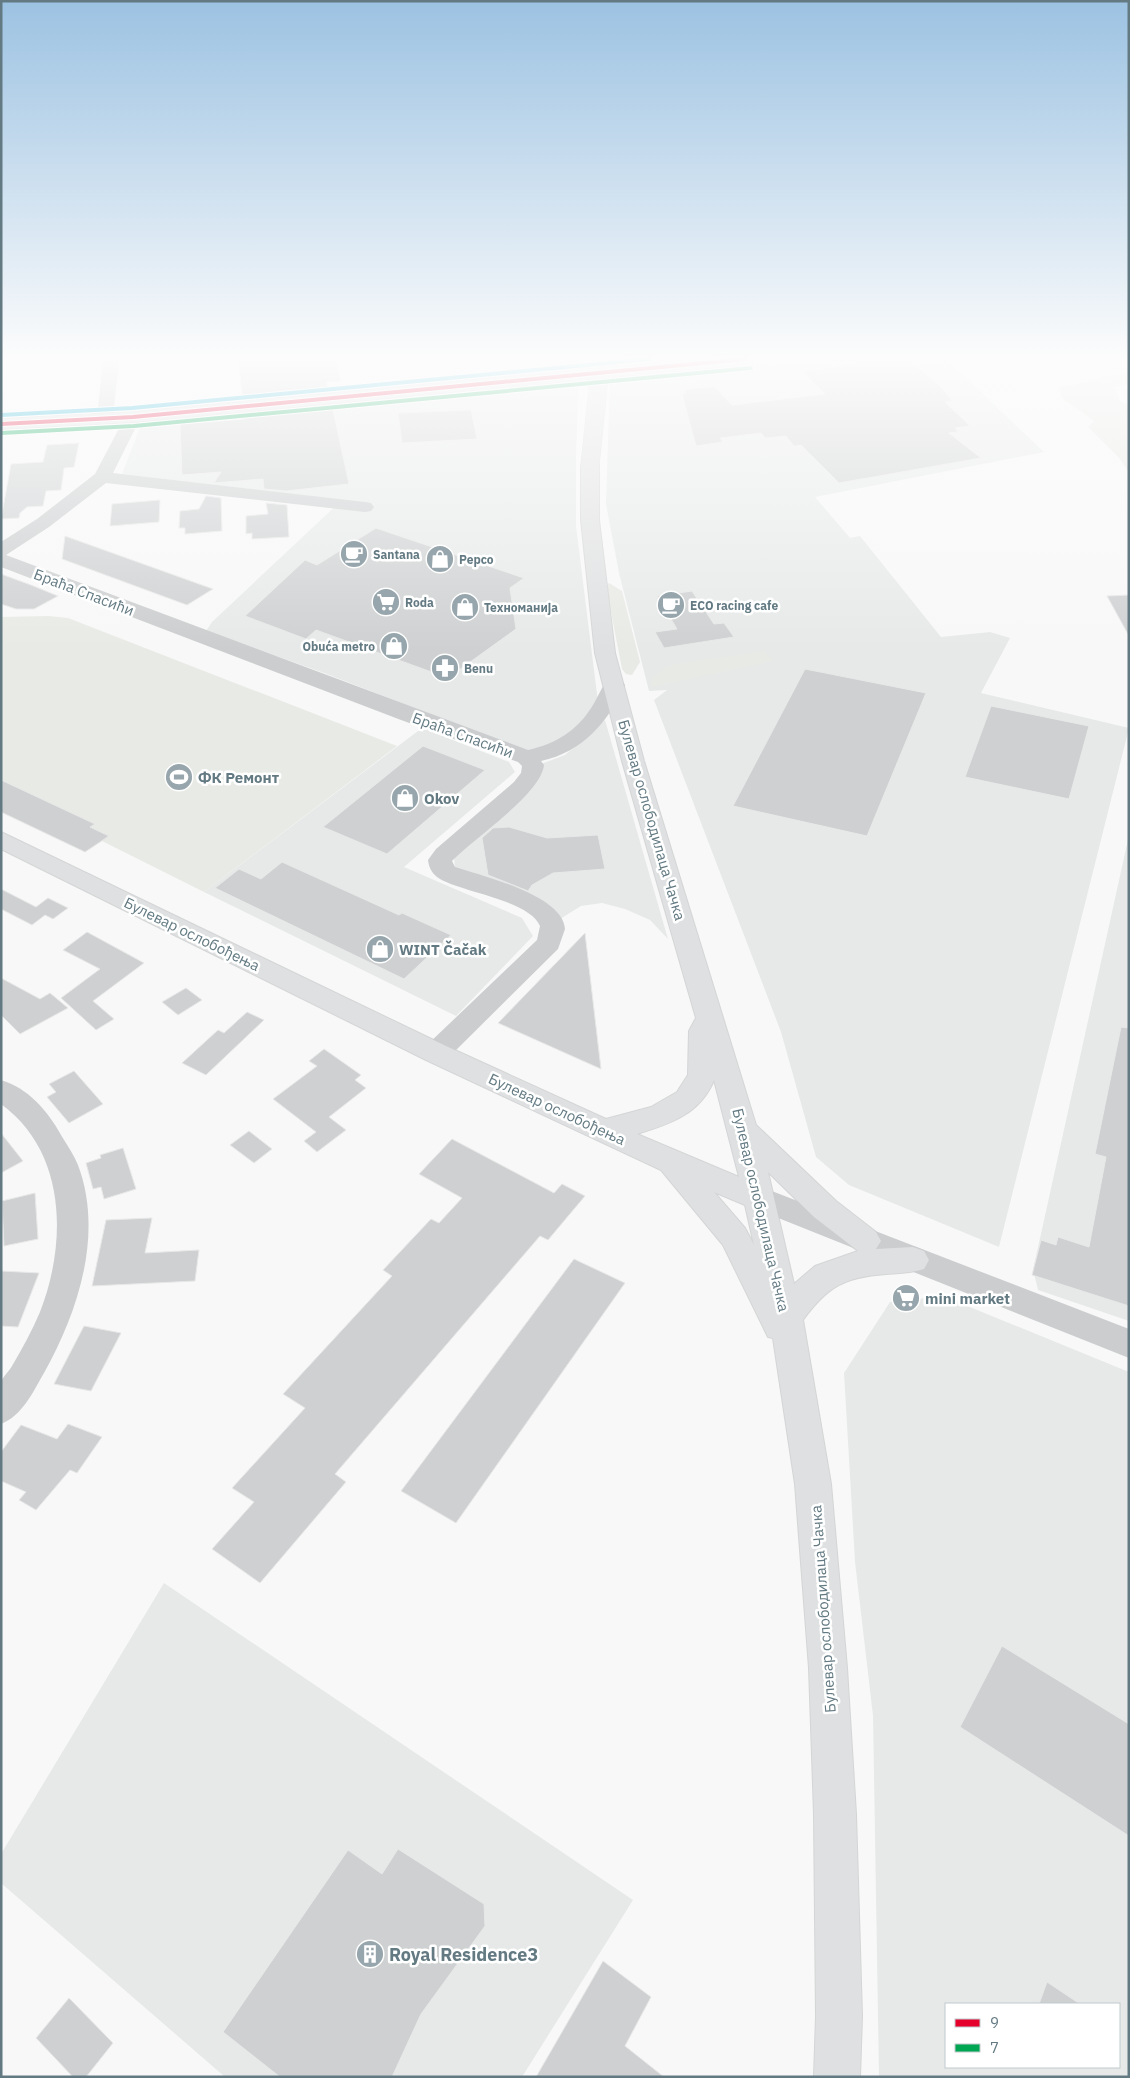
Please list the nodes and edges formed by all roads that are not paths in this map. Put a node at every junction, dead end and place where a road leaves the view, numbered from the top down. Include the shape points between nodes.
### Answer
1 (113, 456) edge
2 (591, 456) edge
3 (102, 477) junction
4 (365, 507) dead end
5 (3, 550) edge
6 (614, 685) junction
7 (526, 757) junction
8 (2, 841) edge
9 (709, 1012) junction
10 (436, 1053) junction
11 (1, 1090) edge
12 (743, 1130) junction
13 (603, 1131) junction
14 (669, 1161) junction
15 (760, 1198) junction
16 (865, 1242) junction
17 (913, 1260) junction
18 (788, 1330) junction
19 (1129, 1344) edge
20 (1, 1410) edge
21 (837, 2077) edge

1 - 3 street
2 - 6 main road, Булевар ослободилаца Чачка, bridge via 590,520 598,601 605,653
3 - 4 street
3 - 5 street
5 - 7 street, Браћа Спасићи via 401,712
6 - 7 street via 601,710 582,731 555,751
6 - 9 main road, Булевар ослободилаца Чачка via 633,760
7 - 10 street, Браћа Спасићи via 533,765 532,774 522,787 445,854 440,860 441,867 446,872 535,906 552,921 553,930 549,943
8 - 10 main road, Булевар ослобођења
9 - 12 main road, Булевар ослободилаца Чачка
9 - 13 main road via 703,1029 701,1078 695,1090 660,1116
10 - 13 main road, Булевар ослобођења
11 - 20 street via 33,1116 52,1142 67,1180 73,1212 71,1256 62,1295 38,1354
12 - 15 main road, Булевар ослободилаца Чачка
12 - 16 main road
13 - 14 main road, Булевар ослобођења
14 - 15 main road, Булевар ослобођења
14 - 18 main road via 734,1237 761,1294
15 - 16 street, Булевар ослобођења
15 - 18 main road, Булевар ослободилаца Чачка
16 - 17 street, Булевар ослобођења
17 - 18 main road via 862,1262 834,1269 808,1288
17 - 19 street, Булевар ослобођења
18 - 21 main road, Булевар ослободилаца Чачка via 813,1484 828,1668 837,1892

